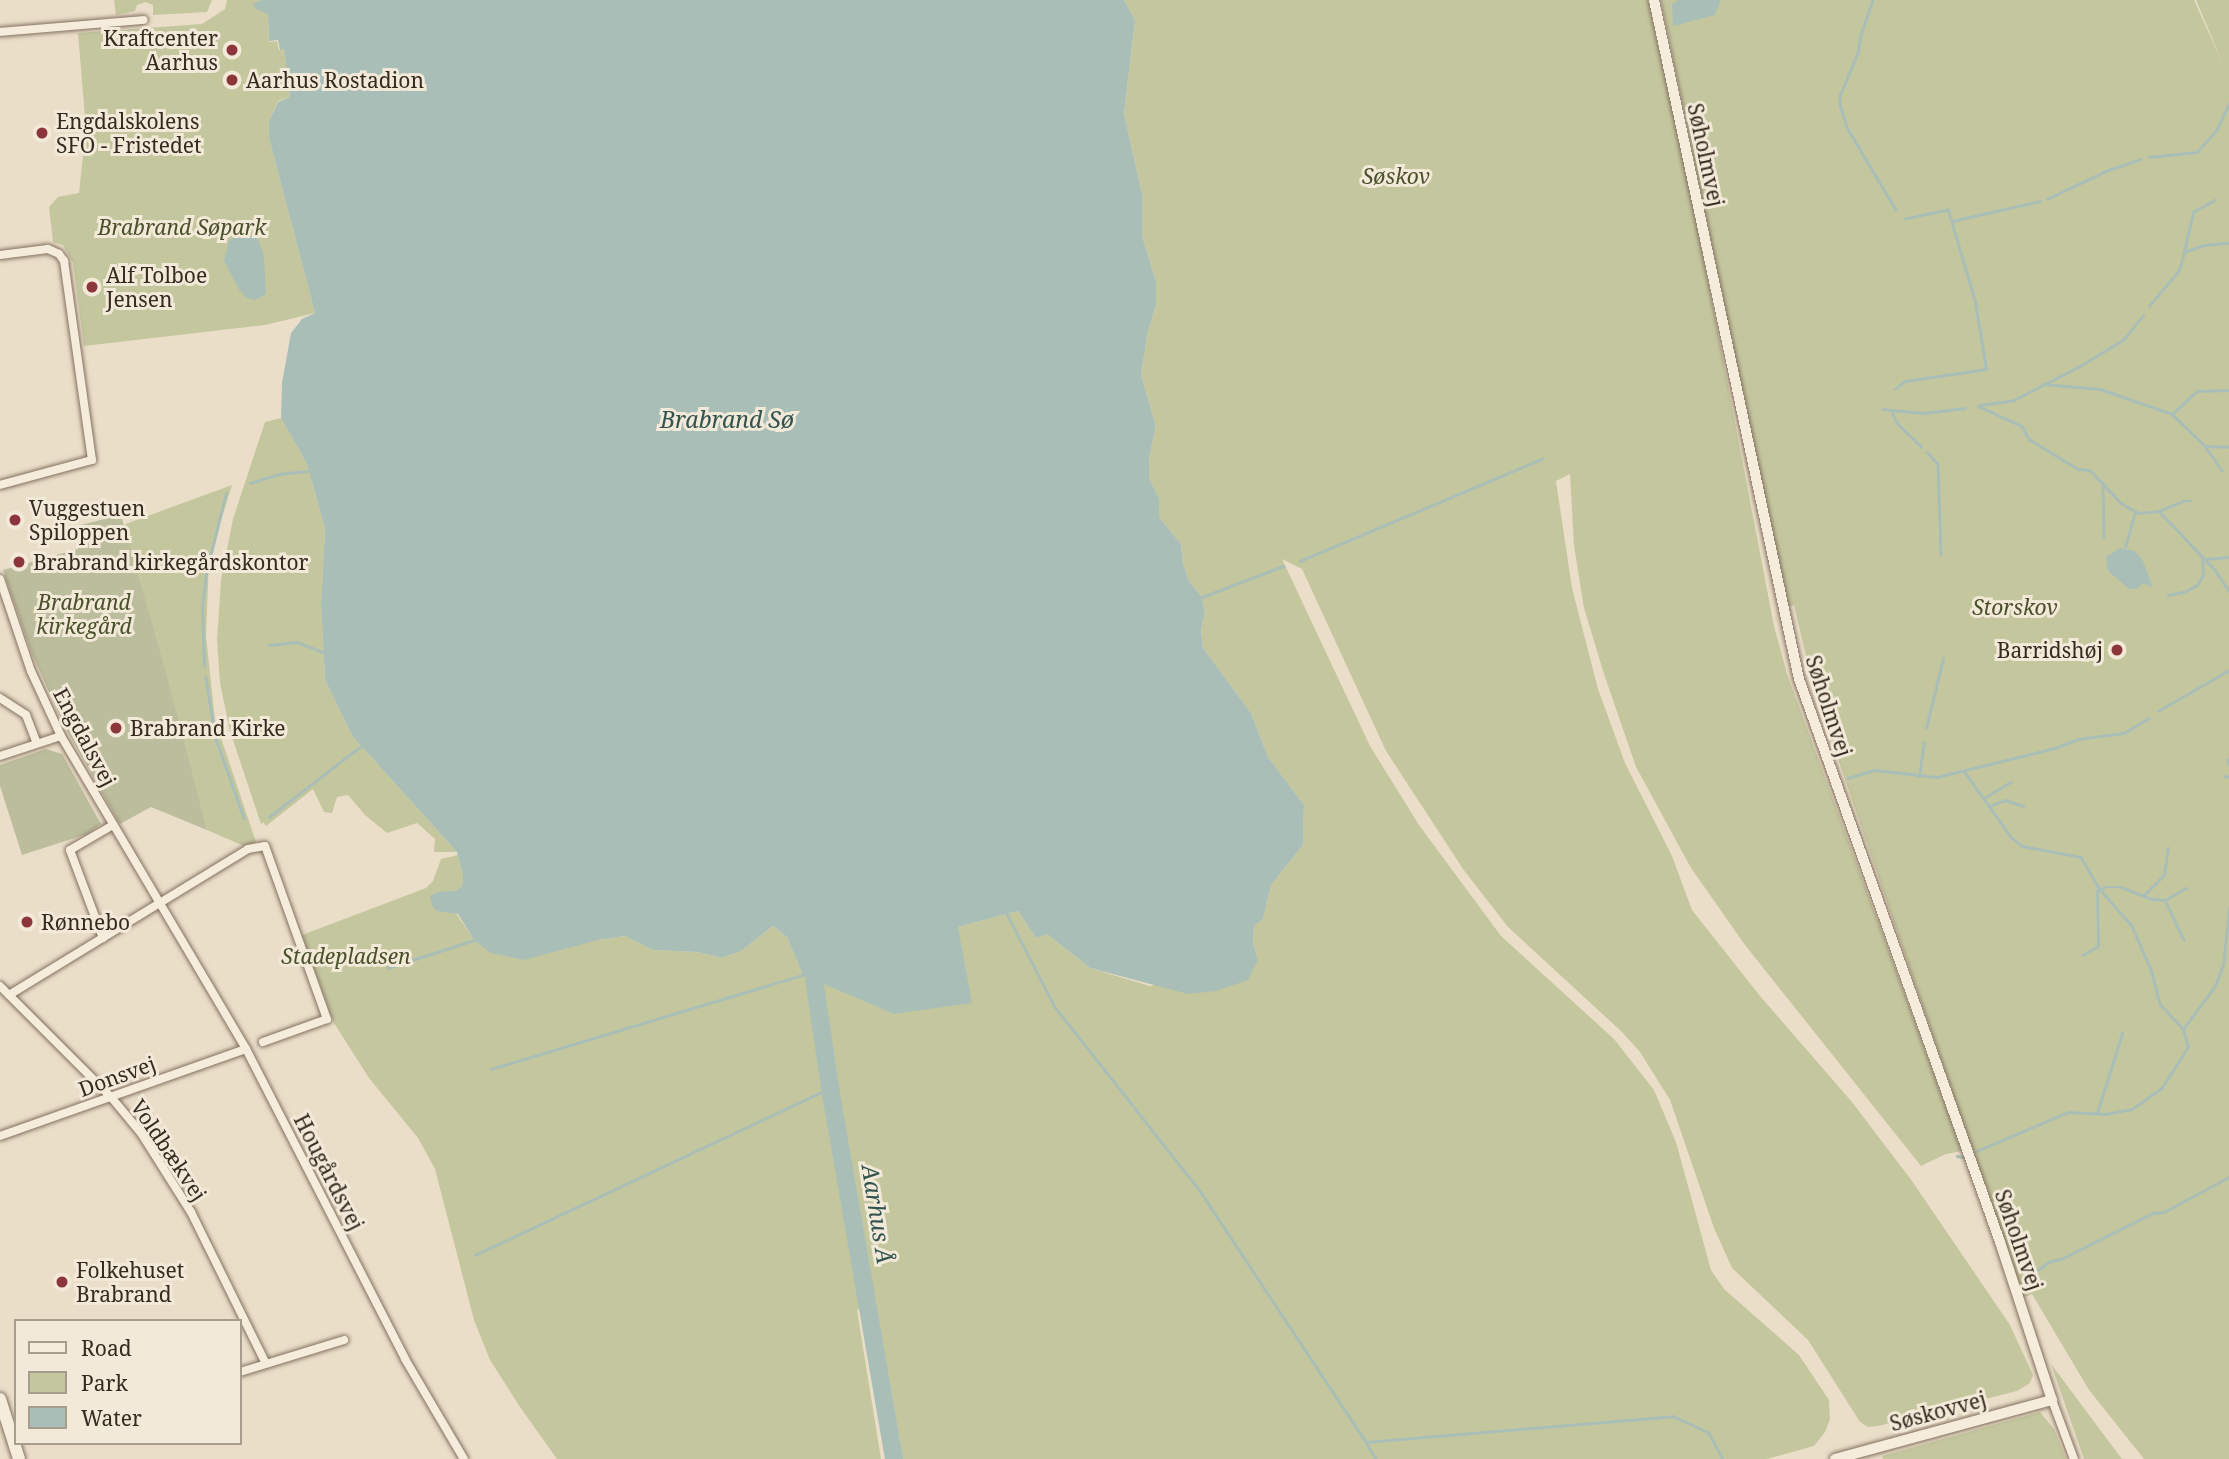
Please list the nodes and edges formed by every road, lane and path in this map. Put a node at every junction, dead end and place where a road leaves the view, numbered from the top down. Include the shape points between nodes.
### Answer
1 (1654, 0) edge
2 (144, 20) dead end
3 (0, 32) edge
4 (0, 255) edge
5 (0, 485) edge
6 (0, 579) edge
7 (0, 698) edge
8 (61, 736) junction
9 (37, 743) junction
10 (0, 756) edge
11 (113, 825) junction
12 (159, 903) junction
13 (103, 938) junction
14 (0, 986) edge
15 (9, 995) junction
16 (263, 1042) dead end
17 (246, 1049) junction
18 (111, 1097) junction
19 (0, 1136) edge
20 (344, 1340) dead end
21 (265, 1364) junction
22 (242, 1371) edge
23 (0, 1399) edge
24 (2052, 1400) junction
25 (14, 1443) edge
26 (464, 1459) edge
27 (1835, 1459) edge
28 (2074, 1459) edge

1 - 24 street, Søholmvej via 1799,679
2 - 3 street
4 - 5 street via 54,250 67,268 92,460
6 - 8 street, Engdalsvej via 31,671
7 - 9 street via 26,715
8 - 9 street
8 - 11 street, Engdalsvej
9 - 10 street
11 - 12 street, Engdalsvej
11 - 13 street via 70,850
12 - 13 street
12 - 16 street via 248,849 265,846 327,1019
12 - 17 street, Hougårdsvej
13 - 15 street
14 - 15 street, Voldbækvej
15 - 18 street, Voldbækvej
17 - 18 street, Donsvej
17 - 26 street, Hougårdsvej via 405,1359
18 - 19 street, Donsvej
18 - 21 street, Voldbækvej via 141,1133 191,1212
20 - 21 street
21 - 22 street
23 - 25 main road
24 - 27 street, Søskovvej
24 - 28 street

